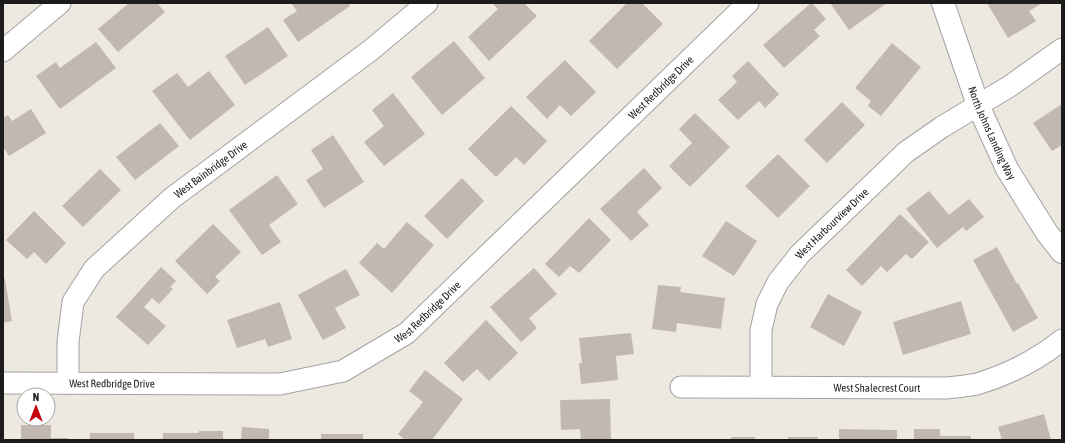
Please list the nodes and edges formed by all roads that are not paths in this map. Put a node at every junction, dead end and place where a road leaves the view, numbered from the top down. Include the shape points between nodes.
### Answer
1 (60, 3) edge
2 (427, 3) edge
3 (748, 3) edge
4 (943, 3) edge
5 (1062, 49) edge
6 (3, 51) edge
7 (978, 105) junction
8 (1062, 252) edge
9 (1062, 340) edge
10 (3, 382) edge
11 (68, 383) junction
12 (681, 387) dead end
13 (761, 387) junction

1 - 6 street
2 - 11 street, West Bainbridge Drive via 371,50 172,198 94,269 73,302 68,342
3 - 11 street, West Redbridge Drive via 407,333 343,371 280,384
4 - 7 street, North Johns Landing Way
5 - 7 street, West Harbourview Drive
7 - 8 street, North Johns Landing Way via 1007,169 1047,233
7 - 13 street, West Harbourview Drive via 906,152 800,254 778,282 767,304 761,330
9 - 13 street, West Shalecrest Court via 1032,361 1003,375 975,384 946,388
10 - 11 street, West Redbridge Drive
12 - 13 street, West Shalecrest Court

